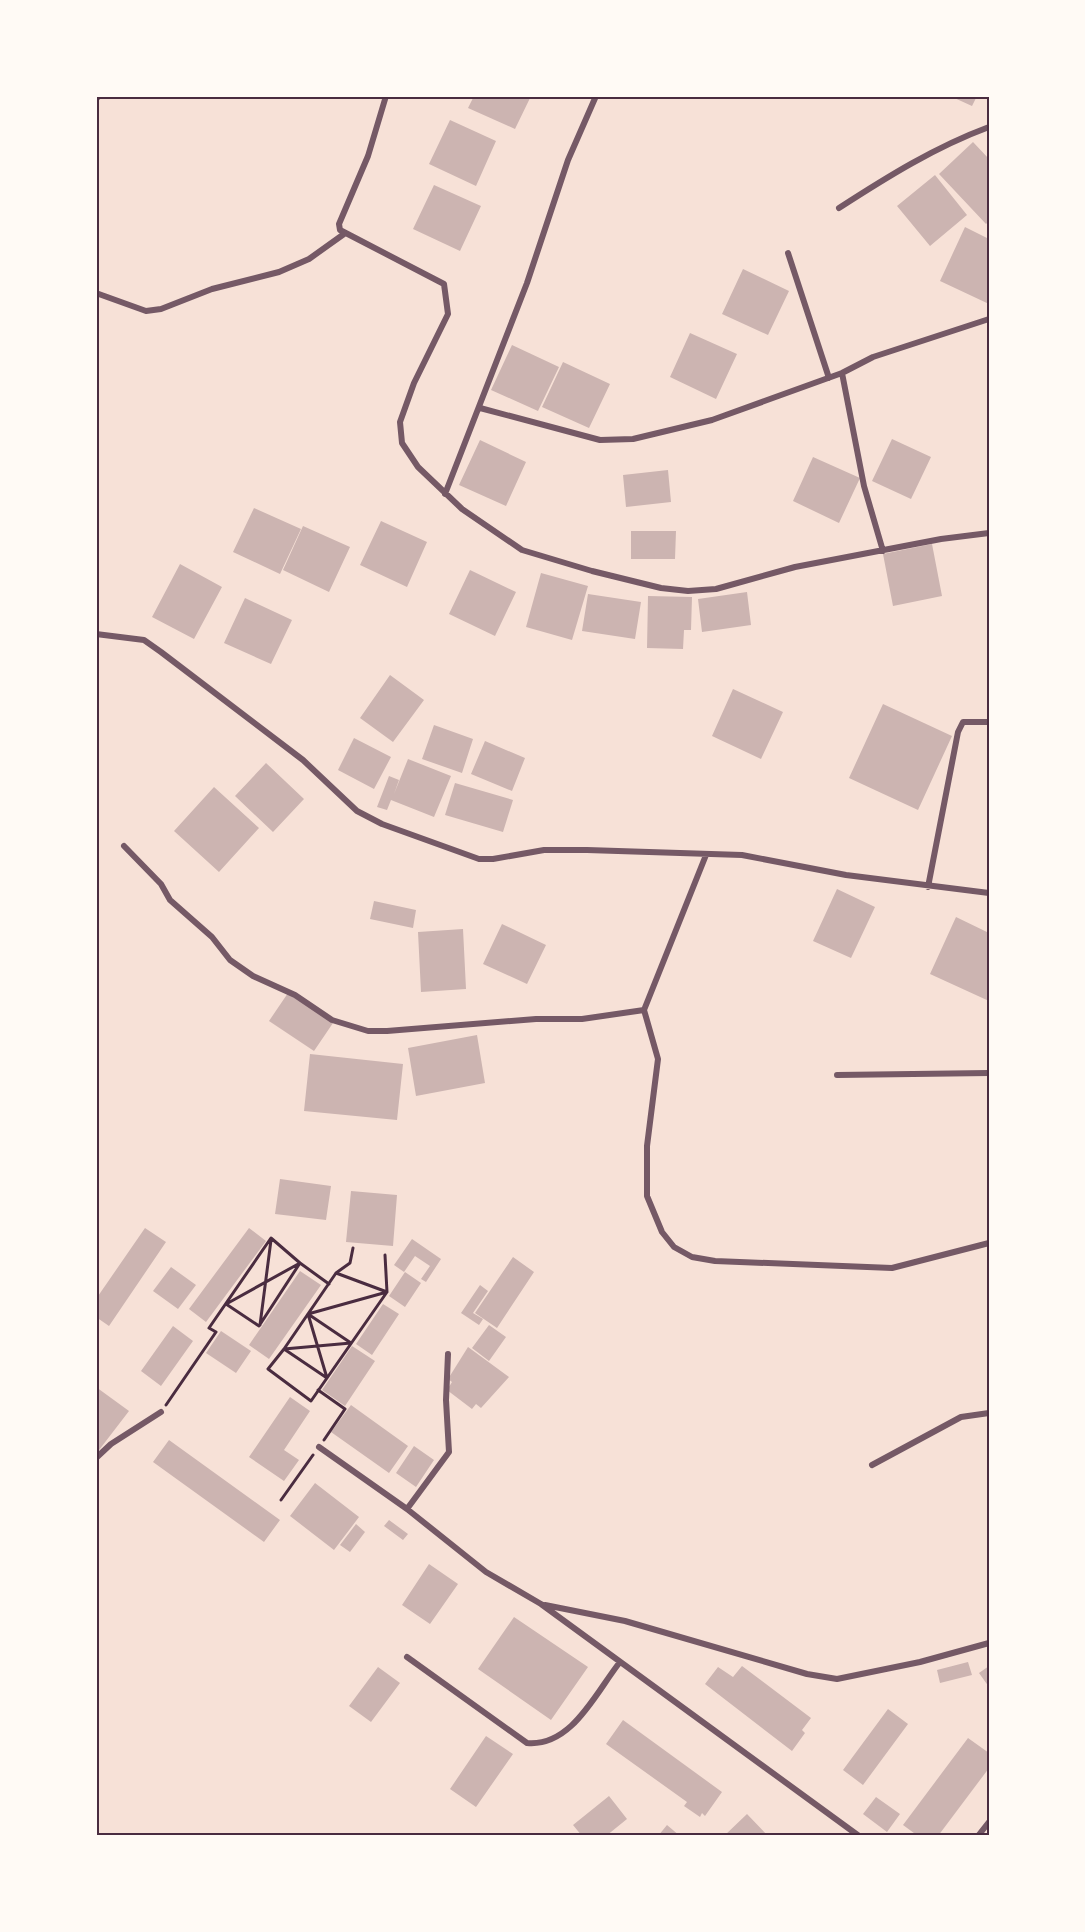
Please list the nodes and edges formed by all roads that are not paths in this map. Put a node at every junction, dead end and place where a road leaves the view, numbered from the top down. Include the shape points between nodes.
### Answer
1 (386, 96) edge
2 (596, 96) edge
3 (989, 127) edge
4 (839, 208) dead end
5 (344, 234) junction
6 (788, 253) dead end
7 (96, 293) edge
8 (989, 319) edge
9 (842, 373) junction
10 (829, 378) junction
11 (480, 408) junction
12 (445, 494) junction
13 (989, 533) edge
14 (883, 551) junction
15 (96, 634) edge
16 (989, 722) edge
17 (124, 846) dead end
18 (706, 855) junction
19 (928, 887) junction
20 (989, 893) edge
21 (644, 1010) junction
22 (989, 1073) edge
23 (837, 1074) dead end
24 (989, 1243) edge
25 (448, 1354) dead end
26 (161, 1412) road end
27 (989, 1413) edge
28 (319, 1447) dead end
29 (96, 1458) edge
30 (872, 1465) dead end
31 (407, 1509) junction
32 (541, 1604) junction
33 (989, 1643) edge
34 (407, 1657) dead end
35 (620, 1662) junction
36 (989, 1822) edge
37 (859, 1836) edge
38 (978, 1836) edge

1 - 5 street via 368,156 339,224
2 - 11 street via 568,160
3 - 4 street via 952,141
5 - 7 street via 309,260 160,309 146,311
5 - 12 street via 444,284 448,314 414,383 400,422 402,443 418,467
6 - 10 street
8 - 9 street via 873,357
9 - 10 street
9 - 14 street via 864,486
10 - 11 street via 712,420 633,439 600,440
11 - 12 street
12 - 14 street via 492,532 522,550 662,588 716,589 795,567
13 - 14 street
15 - 18 street via 144,640 303,760 357,811 382,824 479,859 544,850
16 - 19 street via 963,722 958,732
17 - 21 street via 161,884 170,900 212,937 230,960 350,1027 378,1031 429,1029 536,1019 582,1019
18 - 19 street via 757,857 807,869
18 - 21 street
19 - 20 street
21 - 24 street via 658,1059 647,1146 647,1196 662,1232 674,1247 692,1257 715,1261 892,1268
22 - 23 street
25 - 31 street via 449,1452
26 - 29 street
27 - 30 street via 961,1417
28 - 31 street
31 - 32 street via 486,1572
32 - 33 street via 625,1621 807,1674 837,1679
32 - 35 street
34 - 35 street via 527,1743 540,1744 559,1737 579,1718
35 - 37 street
36 - 38 street

